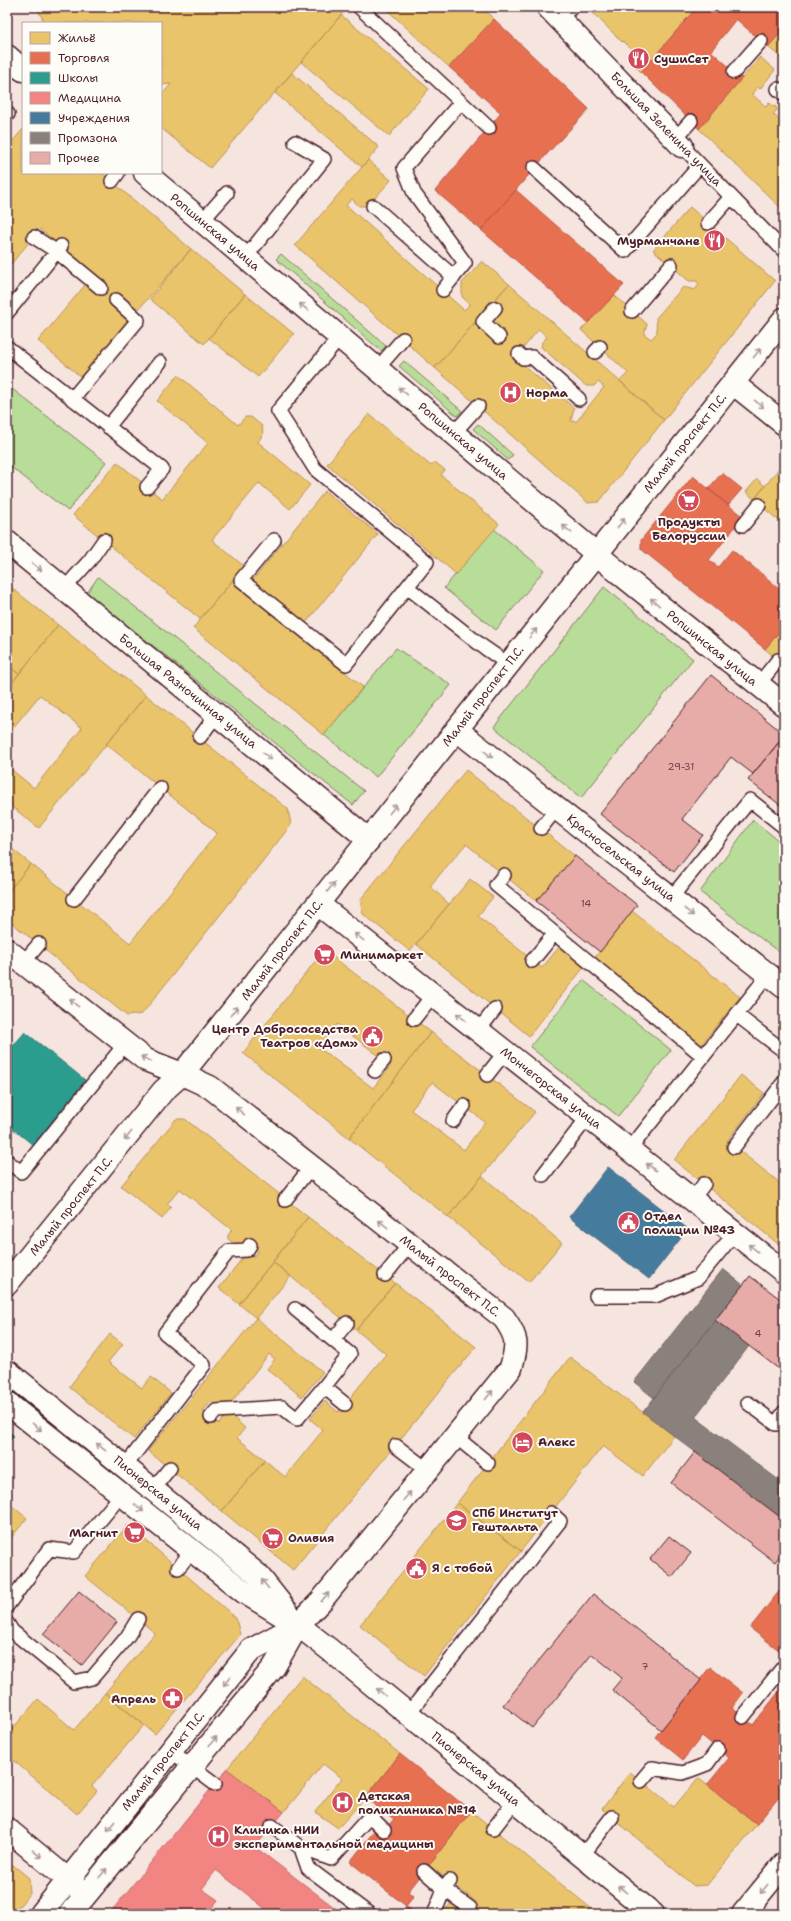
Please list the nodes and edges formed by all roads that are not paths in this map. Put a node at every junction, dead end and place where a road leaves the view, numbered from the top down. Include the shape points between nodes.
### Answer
1 (359, 7) edge
2 (560, 11) edge
3 (761, 41) dead end
4 (7, 56) edge
5 (22, 69) edge
6 (734, 72) dead end
7 (461, 102) junction
8 (691, 121) dead end
9 (489, 128) dead end
10 (295, 142) dead end
11 (679, 142) junction
12 (700, 165) junction
13 (534, 168) dead end
14 (146, 174) edge
15 (227, 193) dead end
16 (731, 197) junction
17 (373, 206) dead end
18 (202, 221) junction
19 (708, 223) dead end
20 (34, 237) dead end
21 (58, 249) junction
22 (784, 252) edge
23 (245, 258) junction
24 (671, 265) dead end
25 (454, 276) junction
26 (101, 288) dead end
27 (443, 290) dead end
28 (116, 300) dead end
29 (495, 308) dead end
30 (632, 311) dead end
31 (7, 313) edge
32 (784, 319) edge
33 (499, 337) dead end
34 (339, 338) junction
35 (403, 339) dead end
36 (7, 348) edge
37 (520, 358) dead end
38 (160, 362) dead end
39 (377, 369) junction
40 (734, 384) junction
41 (72, 400) junction
42 (579, 400) dead end
43 (478, 406) dead end
44 (784, 424) edge
45 (108, 427) junction
46 (453, 434) junction
47 (147, 487) dead end
48 (760, 505) dead end
49 (744, 525) dead end
50 (104, 540) dead end
51 (274, 540) dead end
52 (7, 542) edge
53 (597, 554) junction
54 (407, 587) junction
55 (64, 589) junction
56 (778, 660) dead end
57 (508, 664) junction
58 (758, 685) junction
59 (784, 705) edge
60 (217, 714) junction
61 (457, 730) junction
62 (200, 737) dead end
63 (160, 788) dead end
64 (557, 808) junction
65 (541, 828) dead end
66 (784, 828) edge
67 (369, 840) junction
68 (504, 874) dead end
69 (672, 898) junction
70 (74, 899) dead end
71 (318, 904) junction
72 (554, 934) junction
73 (39, 944) dead end
74 (15, 956) edge
75 (532, 961) dead end
76 (776, 981) edge
77 (433, 995) junction
78 (495, 1009) dead end
79 (736, 1015) junction
80 (414, 1019) dead end
81 (478, 1031) junction
82 (125, 1044) junction
83 (784, 1051) edge
84 (505, 1052) junction
85 (703, 1056) junction
86 (384, 1060) dead end
87 (375, 1071) dead end
88 (182, 1074) junction
89 (487, 1075) dead end
90 (784, 1082) edge
91 (464, 1106) dead end
92 (588, 1117) junction
93 (453, 1121) dead end
94 (734, 1147) dead end
95 (629, 1150) junction
96 (7, 1161) edge
97 (311, 1167) junction
98 (543, 1175) dead end
99 (285, 1200) dead end
100 (735, 1233) junction
101 (250, 1245) dead end
102 (409, 1245) junction
103 (784, 1272) edge
104 (385, 1275) dead end
105 (7, 1284) edge
106 (596, 1296) dead end
107 (295, 1309) dead end
108 (347, 1323) dead end
109 (333, 1340) junction
110 (7, 1371) edge
111 (324, 1387) junction
112 (7, 1403) edge
113 (748, 1403) dead end
114 (345, 1404) dead end
115 (784, 1412) edge
116 (211, 1417) dead end
117 (456, 1437) junction
118 (396, 1446) dead end
119 (488, 1463) dead end
120 (125, 1466) junction
121 (170, 1468) dead end
122 (428, 1471) junction
123 (153, 1489) junction
124 (122, 1494) junction
125 (551, 1513) dead end
126 (192, 1550) junction
127 (178, 1568) dead end
128 (7, 1606) edge
129 (138, 1619) dead end
130 (7, 1623) edge
131 (298, 1625) junction
132 (782, 1671) edge
133 (408, 1714) junction
134 (743, 1717) dead end
135 (718, 1749) dead end
136 (171, 1752) junction
137 (191, 1767) junction
138 (641, 1781) dead end
139 (215, 1784) dead end
140 (515, 1801) junction
141 (612, 1817) dead end
142 (272, 1826) dead end
143 (7, 1829) edge
144 (493, 1829) dead end
145 (384, 1830) dead end
146 (301, 1848) junction
147 (582, 1856) junction
148 (784, 1864) edge
149 (424, 1871) dead end
150 (68, 1881) junction
151 (447, 1885) junction
152 (86, 1895) junction
153 (470, 1908) dead end
154 (41, 1914) edge
155 (70, 1914) edge
156 (369, 1914) edge
157 (434, 1914) edge
158 (653, 1914) edge
159 (743, 1914) edge

1 - 7 lane
2 - 11 street, Большая Зеленина улица
3 - 6 lane
4 - 5 street
7 - 9 lane
7 - 25 lane via 404,168 414,193 465,263
8 - 11 lane
10 - 23 lane via 324,160
11 - 12 lane, Большая Зеленина улица
12 - 13 lane via 625,251
12 - 16 lane, Большая Зеленина улица
14 - 18 street, Ропшинская улица
15 - 18 lane
16 - 19 lane
16 - 22 lane, Большая Зеленина улица
17 - 25 lane
18 - 23 street, Ропшинская улица
20 - 21 lane
21 - 26 lane
21 - 31 lane
34 -> 23 street, Ропшинская улица
24 - 30 lane
25 - 27 lane
28 - 41 lane via 138,320
29 - 33 lane via 483,322
40 -> 32 street, Малый проспект П.С.
34 - 39 street, Ропшинская улица
34 - 54 lane via 278,411 315,469 427,562
35 - 39 lane
36 - 41 lane
37 - 42 lane via 532,357
38 - 45 lane
46 -> 39 street, Ропшинская улица
40 -> 44 street
53 -> 40 street, Малый проспект П.С.
41 - 45 lane
43 - 46 lane
45 - 47 lane via 162,469
53 -> 46 street, Ропшинская улица
48 - 49 lane
50 - 55 lane
51 - 54 lane via 241,580 346,664
52 -> 55 street, Большая Разночинная улица
57 -> 53 street, Малый проспект П.С.
58 -> 53 street, Ропшинская улица
54 - 57 lane
55 - 60 street, Большая Разночинная улица
56 - 58 lane
57 - 61 street, Малый проспект П.С.
58 - 59 street, Ропшинская улица
60 - 62 lane
60 -> 67 street, Большая Разночинная улица
61 -> 64 street, Красносельская улица
67 -> 61 street, Малый проспект П.С.
63 - 70 lane
64 - 65 lane
64 - 69 street, Красносельская улица
66 - 69 lane via 750,800
71 -> 67 street, Малый проспект П.С.
68 - 72 lane via 496,885
69 -> 76 street, Красносельская улица
77 -> 71 street, Мончегорская улица
88 -> 71 street, Малый проспект П.С.
72 - 75 lane
72 - 85 lane
73 - 74 lane
82 -> 74 street
76 - 79 lane
77 - 80 lane
81 -> 77 street, Мончегорская улица
78 - 81 lane
79 - 83 lane
79 - 85 lane
81 - 84 street, Мончегорская улица
88 -> 82 street via 146,1060
82 - 96 lane via 21,1172
84 - 89 lane
84 - 92 street, Мончегорская улица
85 - 95 lane
86 - 87 lane
97 -> 88 street, Малый проспект П.С. via 210,1087
88 -> 105 street, Малый проспект П.С. via 163,1091
90 - 94 lane
91 - 93 lane
92 - 95 street, Мончегорская улица
92 - 98 lane
100 -> 95 street, Мончегорская улица via 698,1192
97 - 99 lane
102 -> 97 street, Малый проспект П.С.
103 -> 100 street, Мончегорская улица
100 - 106 lane via 698,1278 655,1296
101 - 120 lane via 247,1250 229,1251 165,1333 204,1365
102 - 104 lane
117 -> 102 street, Малый проспект П.С. via 511,1368 516,1346 513,1331 504,1318
107 - 109 lane
108 - 109 lane
109 - 111 lane via 350,1354
120 -> 110 street, Пионерская улица
111 - 114 lane
111 - 116 lane via 297,1419 282,1407 216,1412
112 -> 124 street, Пионерская улица
113 - 115 lane via 776,1424
117 - 119 lane
117 - 122 street, Малый проспект П.С.
118 - 122 lane
120 - 123 street, Пионерская улица
121 - 123 lane
131 -> 122 street, Малый проспект П.С. via 321,1601
131 -> 123 street, Пионерская улица via 258,1575
124 -> 126 street, Пионерская улица
124 - 128 lane via 74,1552 49,1549
125 - 133 lane via 560,1521
126 - 127 lane
126 - 131 street, Пионерская улица via 244,1592
129 - 130 lane via 127,1637 92,1678 74,1682 12,1631
133 -> 131 street, Пионерская улица
131 -> 136 street, Малый проспект П.С. via 251,1650
137 -> 131 street, Малый проспект П.С. via 274,1667
132 - 134 lane
133 - 140 street, Пионерская улица
135 - 138 lane via 707,1764 682,1774 652,1768
136 - 137 lane
136 -> 150 street, Малый проспект П.С.
137 - 139 lane
152 -> 137 street, Малый проспект П.С.
140 - 144 lane
140 - 147 street, Пионерская улица
141 - 147 lane
142 - 146 lane
143 -> 150 street
145 - 146 lane via 370,1816 331,1859
146 - 156 lane via 308,1868
158 -> 147 street, Пионерская улица
148 -> 159 street
149 - 151 lane
150 - 152 street
150 - 154 street, Малый проспект П.С.
151 - 153 lane
151 - 157 lane
152 - 155 street, Малый проспект П.С.

